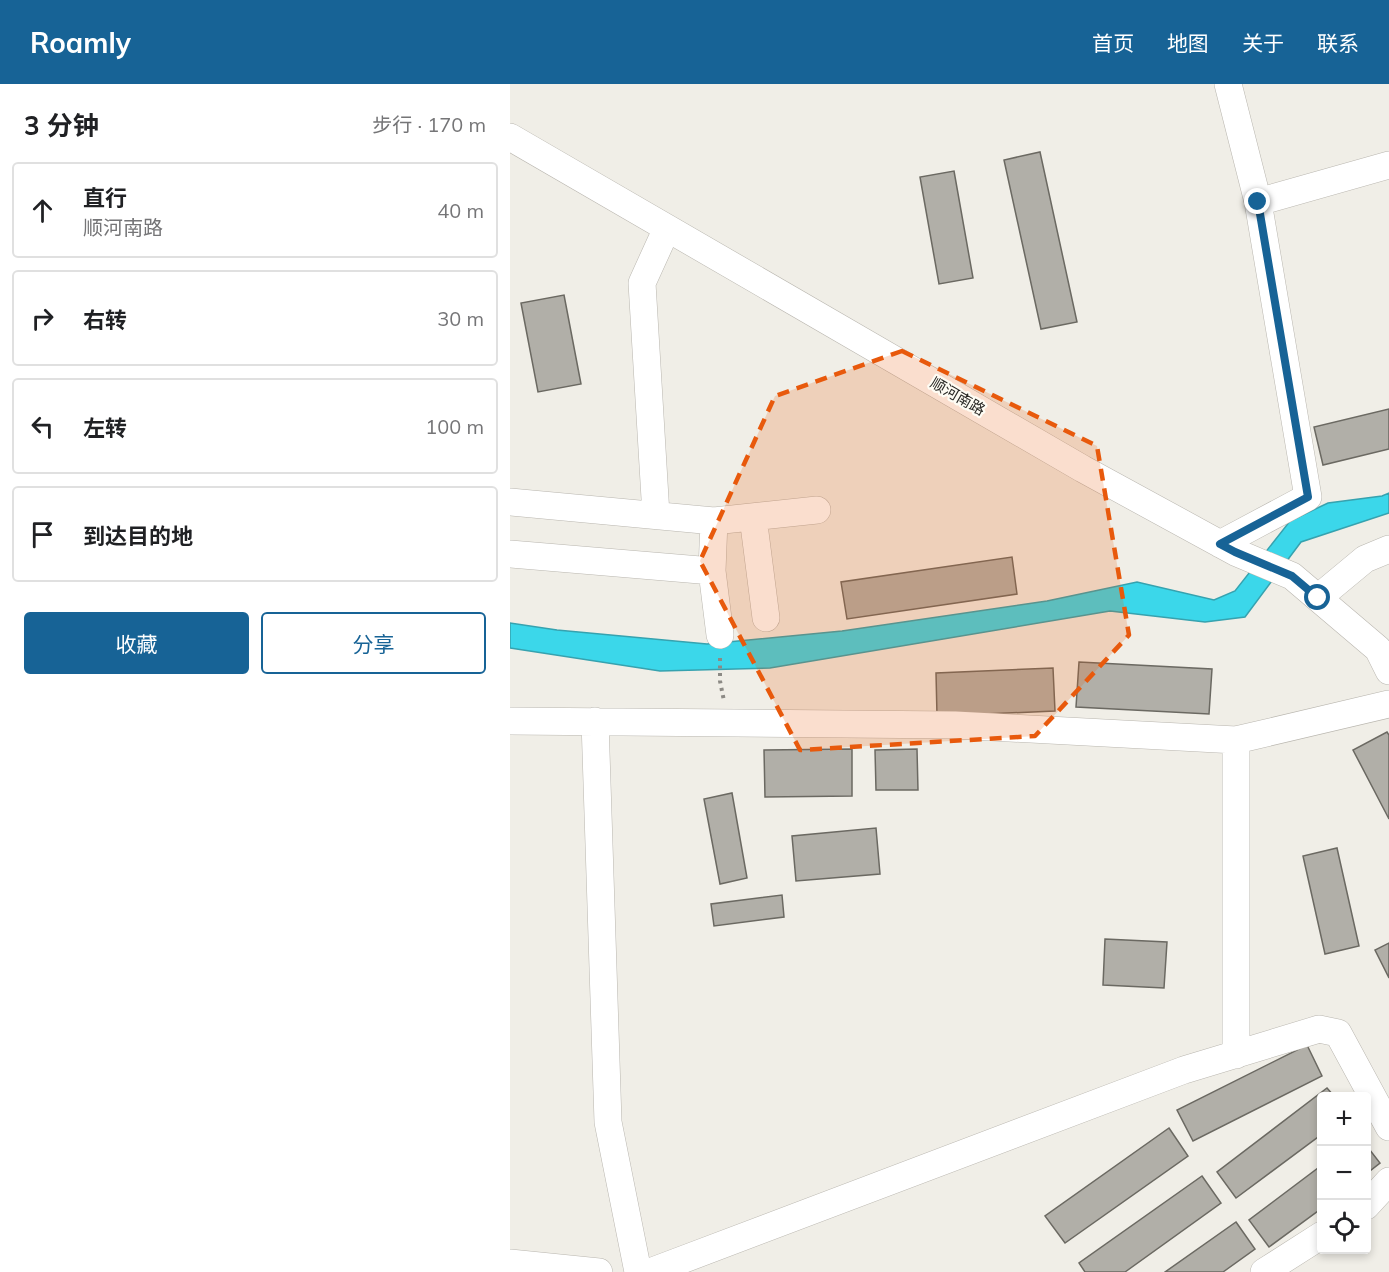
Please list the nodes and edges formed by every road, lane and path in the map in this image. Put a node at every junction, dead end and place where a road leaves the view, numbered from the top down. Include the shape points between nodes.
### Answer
1 (1228, 84) edge
2 (510, 137) edge
3 (1389, 165) edge
4 (1258, 202) junction
5 (667, 228) junction
6 (510, 502) edge
7 (817, 510) dead end
8 (656, 515) junction
9 (753, 517) junction
10 (714, 521) junction
11 (1228, 548) junction
12 (1389, 549) edge
13 (510, 554) edge
14 (712, 571) junction
15 (1318, 598) junction
16 (766, 618) dead end
17 (720, 635) dead end
18 (1389, 671) edge
19 (1389, 704) edge
20 (510, 721) edge
21 (595, 721) junction
22 (1236, 740) junction
23 (1236, 1055) junction
24 (1389, 1127) edge
25 (1389, 1181) edge
26 (1371, 1201) edge
27 (1317, 1238) edge
28 (510, 1263) edge
29 (599, 1272) edge
30 (638, 1272) edge
31 (650, 1272) edge
32 (1264, 1272) edge

1 - 4 street
2 - 5 street, 顺河南路
3 - 4 street
4 - 11 street via 1308,497
5 - 8 street via 642,283
5 - 11 street, 顺河南路 via 1083,469
6 - 8 street
7 - 9 street
8 - 10 street
9 - 10 street
9 - 16 street
10 - 14 street
11 - 15 street, 顺河南路 via 1292,576
12 - 15 street via 1365,559
13 - 14 street
14 - 17 street
15 - 18 street, 顺河南路 via 1378,649
19 - 22 street
20 - 21 street
21 - 22 street via 955,725
21 - 30 street via 608,1122
22 - 23 street
23 - 24 street via 1319,1029 1338,1033
23 - 31 street via 1184,1071
25 - 26 street
27 - 32 street
28 - 29 street

